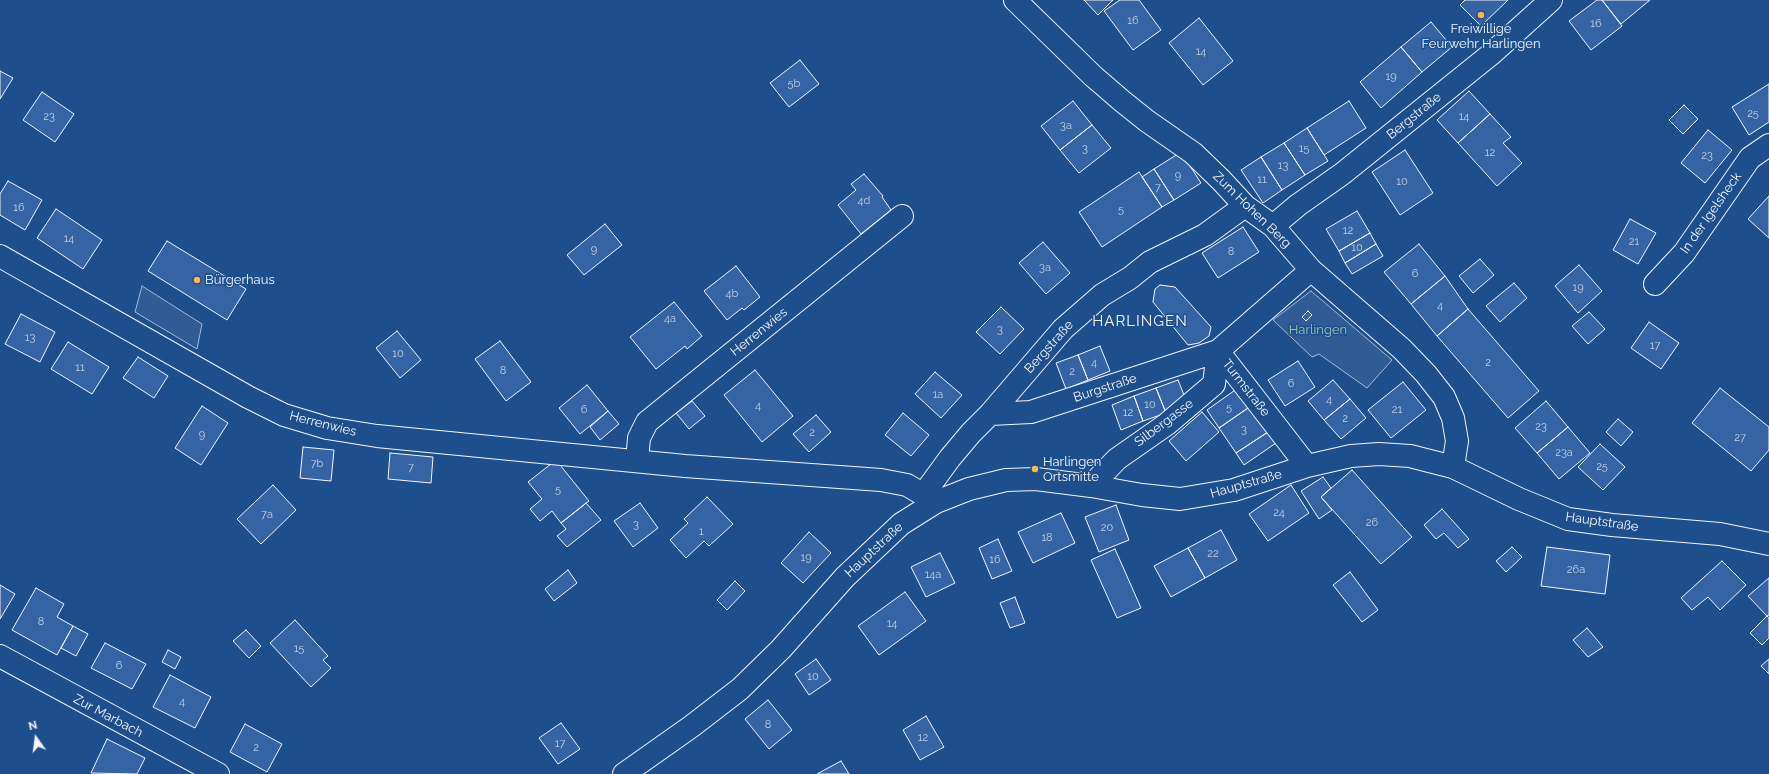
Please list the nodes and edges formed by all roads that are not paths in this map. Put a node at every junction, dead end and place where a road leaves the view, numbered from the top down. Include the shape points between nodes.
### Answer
1 (1015, 0) edge
2 (1551, 0) edge
3 (1769, 145) edge
4 (1245, 206) junction
5 (902, 216) dead end
6 (1273, 226) junction
7 (0, 256) edge
8 (1311, 270) junction
9 (1655, 284) dead end
10 (1218, 351) junction
11 (990, 414) junction
12 (637, 461) junction
13 (1307, 466) junction
14 (1452, 467) junction
15 (1091, 486) junction
16 (930, 499) junction
17 (1769, 544) edge
18 (4, 665) edge
19 (218, 774) edge
20 (624, 774) edge

1 - 4 street, Zum Hohen Berg via 1122,101 1193,153
2 - 6 street, Bergstraße via 1490,55 1361,160
3 - 9 street, In der Igelsheck via 1750,158 1684,253
4 - 6 street, Zum Hohen Berg
4 - 11 street, Bergstraße via 1205,235 1150,262 1130,278 1102,294 1063,329
5 - 12 street, Herrenwies via 647,422 639,438
6 - 8 street, Zum Hohen Berg
7 - 12 street, Herrenwies via 284,415 327,428 377,436
8 - 10 street, Turmstraße
8 - 14 street, Zum Hohen Berg via 1402,349 1444,398 1453,418 1457,441
10 - 11 street, Burgstraße via 1031,412
10 - 13 street, Turmstraße
10 - 15 street, Silbergasse via 1214,384 1167,424 1117,459
11 - 16 street, Bergstraße via 950,458
12 - 16 street, Herrenwies via 881,480 907,485
13 - 14 street, Hauptstraße via 1351,456 1379,454 1410,456
13 - 15 street, Hauptstraße via 1234,490 1180,499
14 - 17 street, Hauptstraße via 1568,519 1720,534
15 - 16 street, Hauptstraße via 1036,479 1006,480
16 - 20 street, Hauptstraße via 845,577 781,649 740,689
18 - 19 street, Zur Marbach

